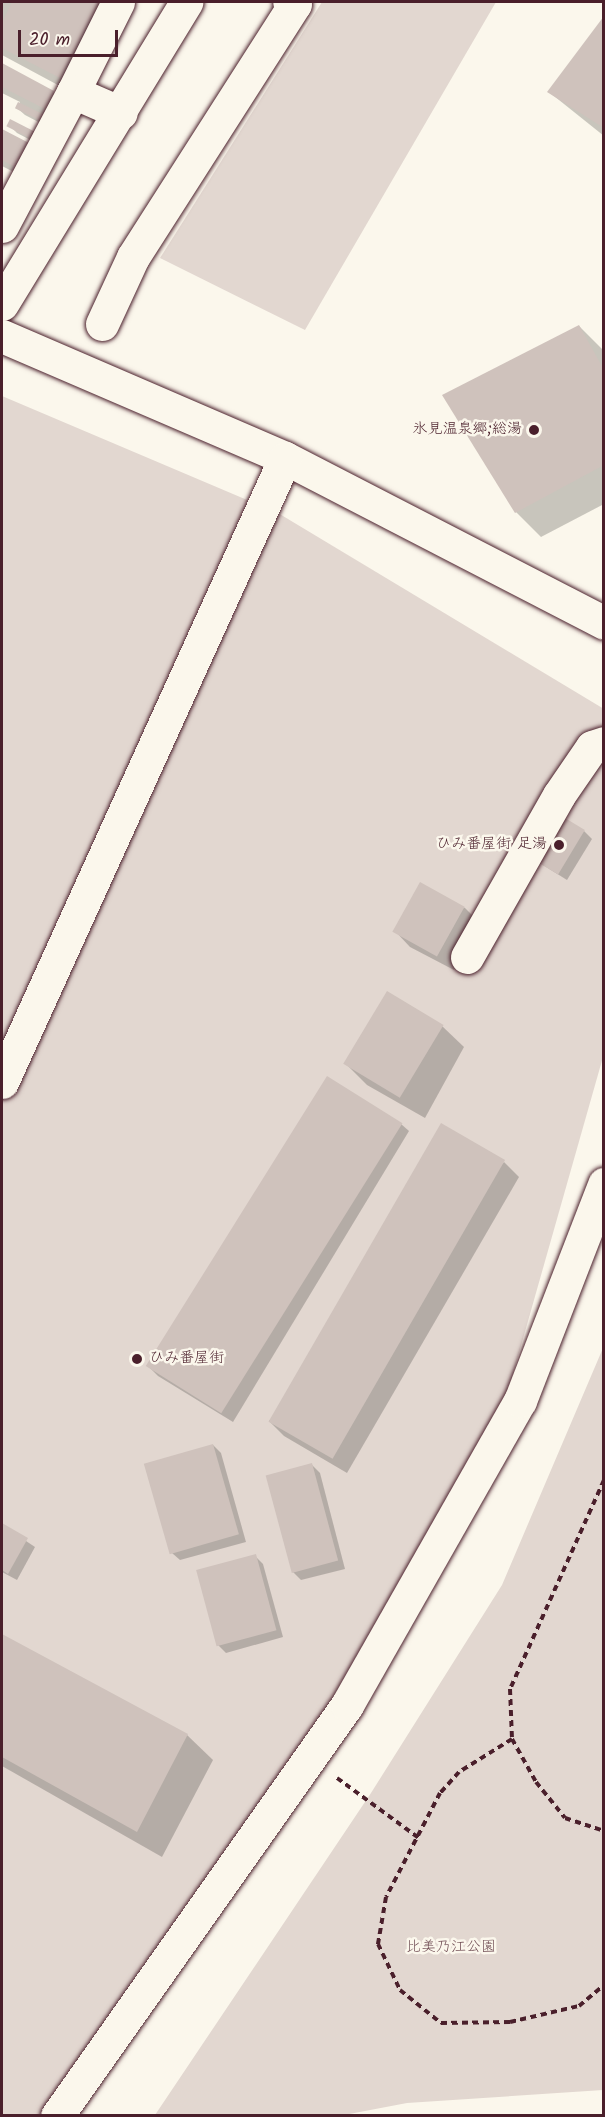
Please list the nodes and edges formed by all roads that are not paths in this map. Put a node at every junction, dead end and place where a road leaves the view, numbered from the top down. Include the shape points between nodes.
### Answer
1 (118, 2) edge
2 (186, 2) edge
3 (294, 2) edge
4 (74, 92) junction
5 (121, 113) junction
6 (34, 165) junction
7 (76, 185) junction
8 (8, 215) edge
9 (53, 222) junction
10 (2, 304) edge
11 (102, 324) dead end
12 (2, 336) edge
13 (285, 458) junction
14 (603, 623) edge
15 (603, 743) edge
16 (467, 957) dead end
17 (2, 1082) edge
18 (603, 1184) edge
19 (57, 2115) edge

1 - 4 street
2 - 5 street
3 - 11 street via 133,257
4 - 5 street
4 - 6 street
5 - 7 street
6 - 7 street
6 - 8 street
7 - 9 street
8 - 9 street
9 - 10 street
12 - 13 street
13 - 14 street
13 - 17 street
15 - 16 street via 591,747 559,795
18 - 19 street via 520,1401 347,1705

